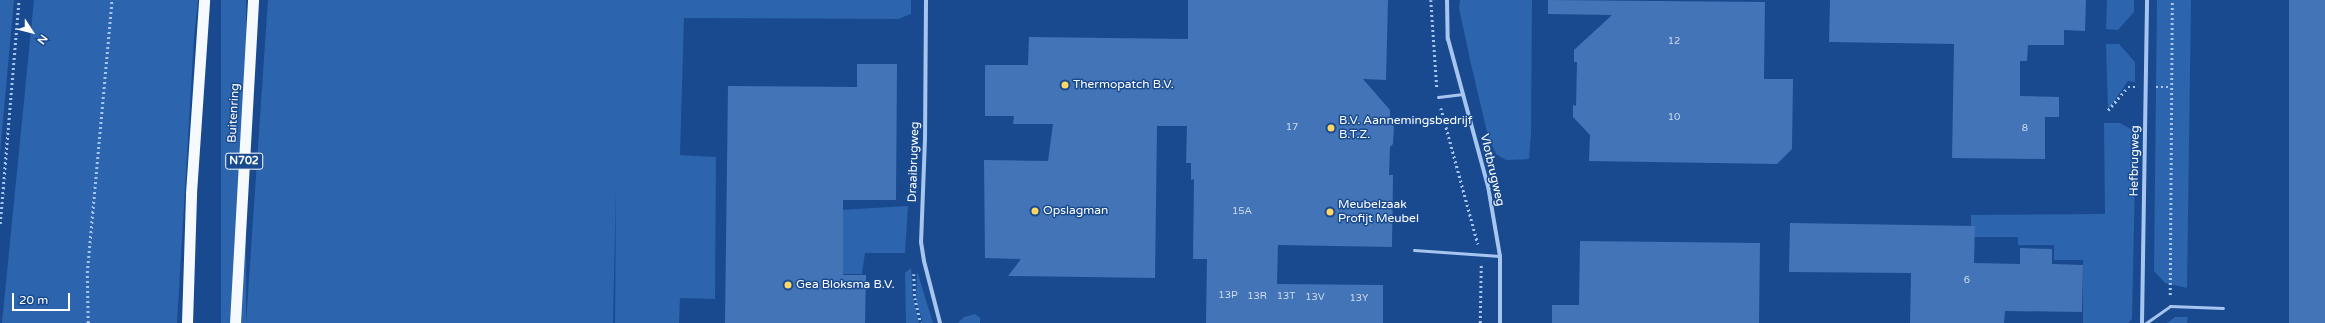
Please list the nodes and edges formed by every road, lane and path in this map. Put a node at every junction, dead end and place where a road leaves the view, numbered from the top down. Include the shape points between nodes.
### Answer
1 (19, 0) edge
2 (112, 0) edge
3 (204, 0) edge
4 (253, 0) edge
5 (926, 0) edge
6 (1431, 0) edge
7 (1446, 0) edge
8 (2147, 0) edge
9 (2172, 0) edge
10 (1463, 94) junction
11 (1438, 97) junction
12 (0, 224) edge
13 (1414, 250) dead end
14 (1481, 255) junction
15 (1500, 256) junction
16 (914, 268) dead end
17 (2170, 306) junction
18 (2223, 308) dead end
19 (88, 323) edge
20 (187, 323) edge
21 (235, 323) edge
22 (921, 323) edge
23 (940, 323) edge
24 (1480, 323) edge
25 (1500, 323) edge
26 (2142, 323) edge
27 (2146, 323) edge

1 - 12 path
2 - 19 path via 87,273
3 - 20 highway via 190,194
4 - 21 highway, Buitenring / N702
5 - 23 street, Draaibrugweg via 922,242 924,261
6 - 11 path
7 - 10 street, Vlotbrugweg via 1448,39
8 - 26 street, Hefbrugweg
9 - 17 path
10 - 11 lane
10 - 15 street, Vlotbrugweg via 1488,186
11 - 14 path
13 - 14 lane
14 - 15 lane
14 - 24 path
15 - 25 street, Vlotbrugweg
16 - 22 path via 915,298
17 - 18 lane
17 - 27 lane

